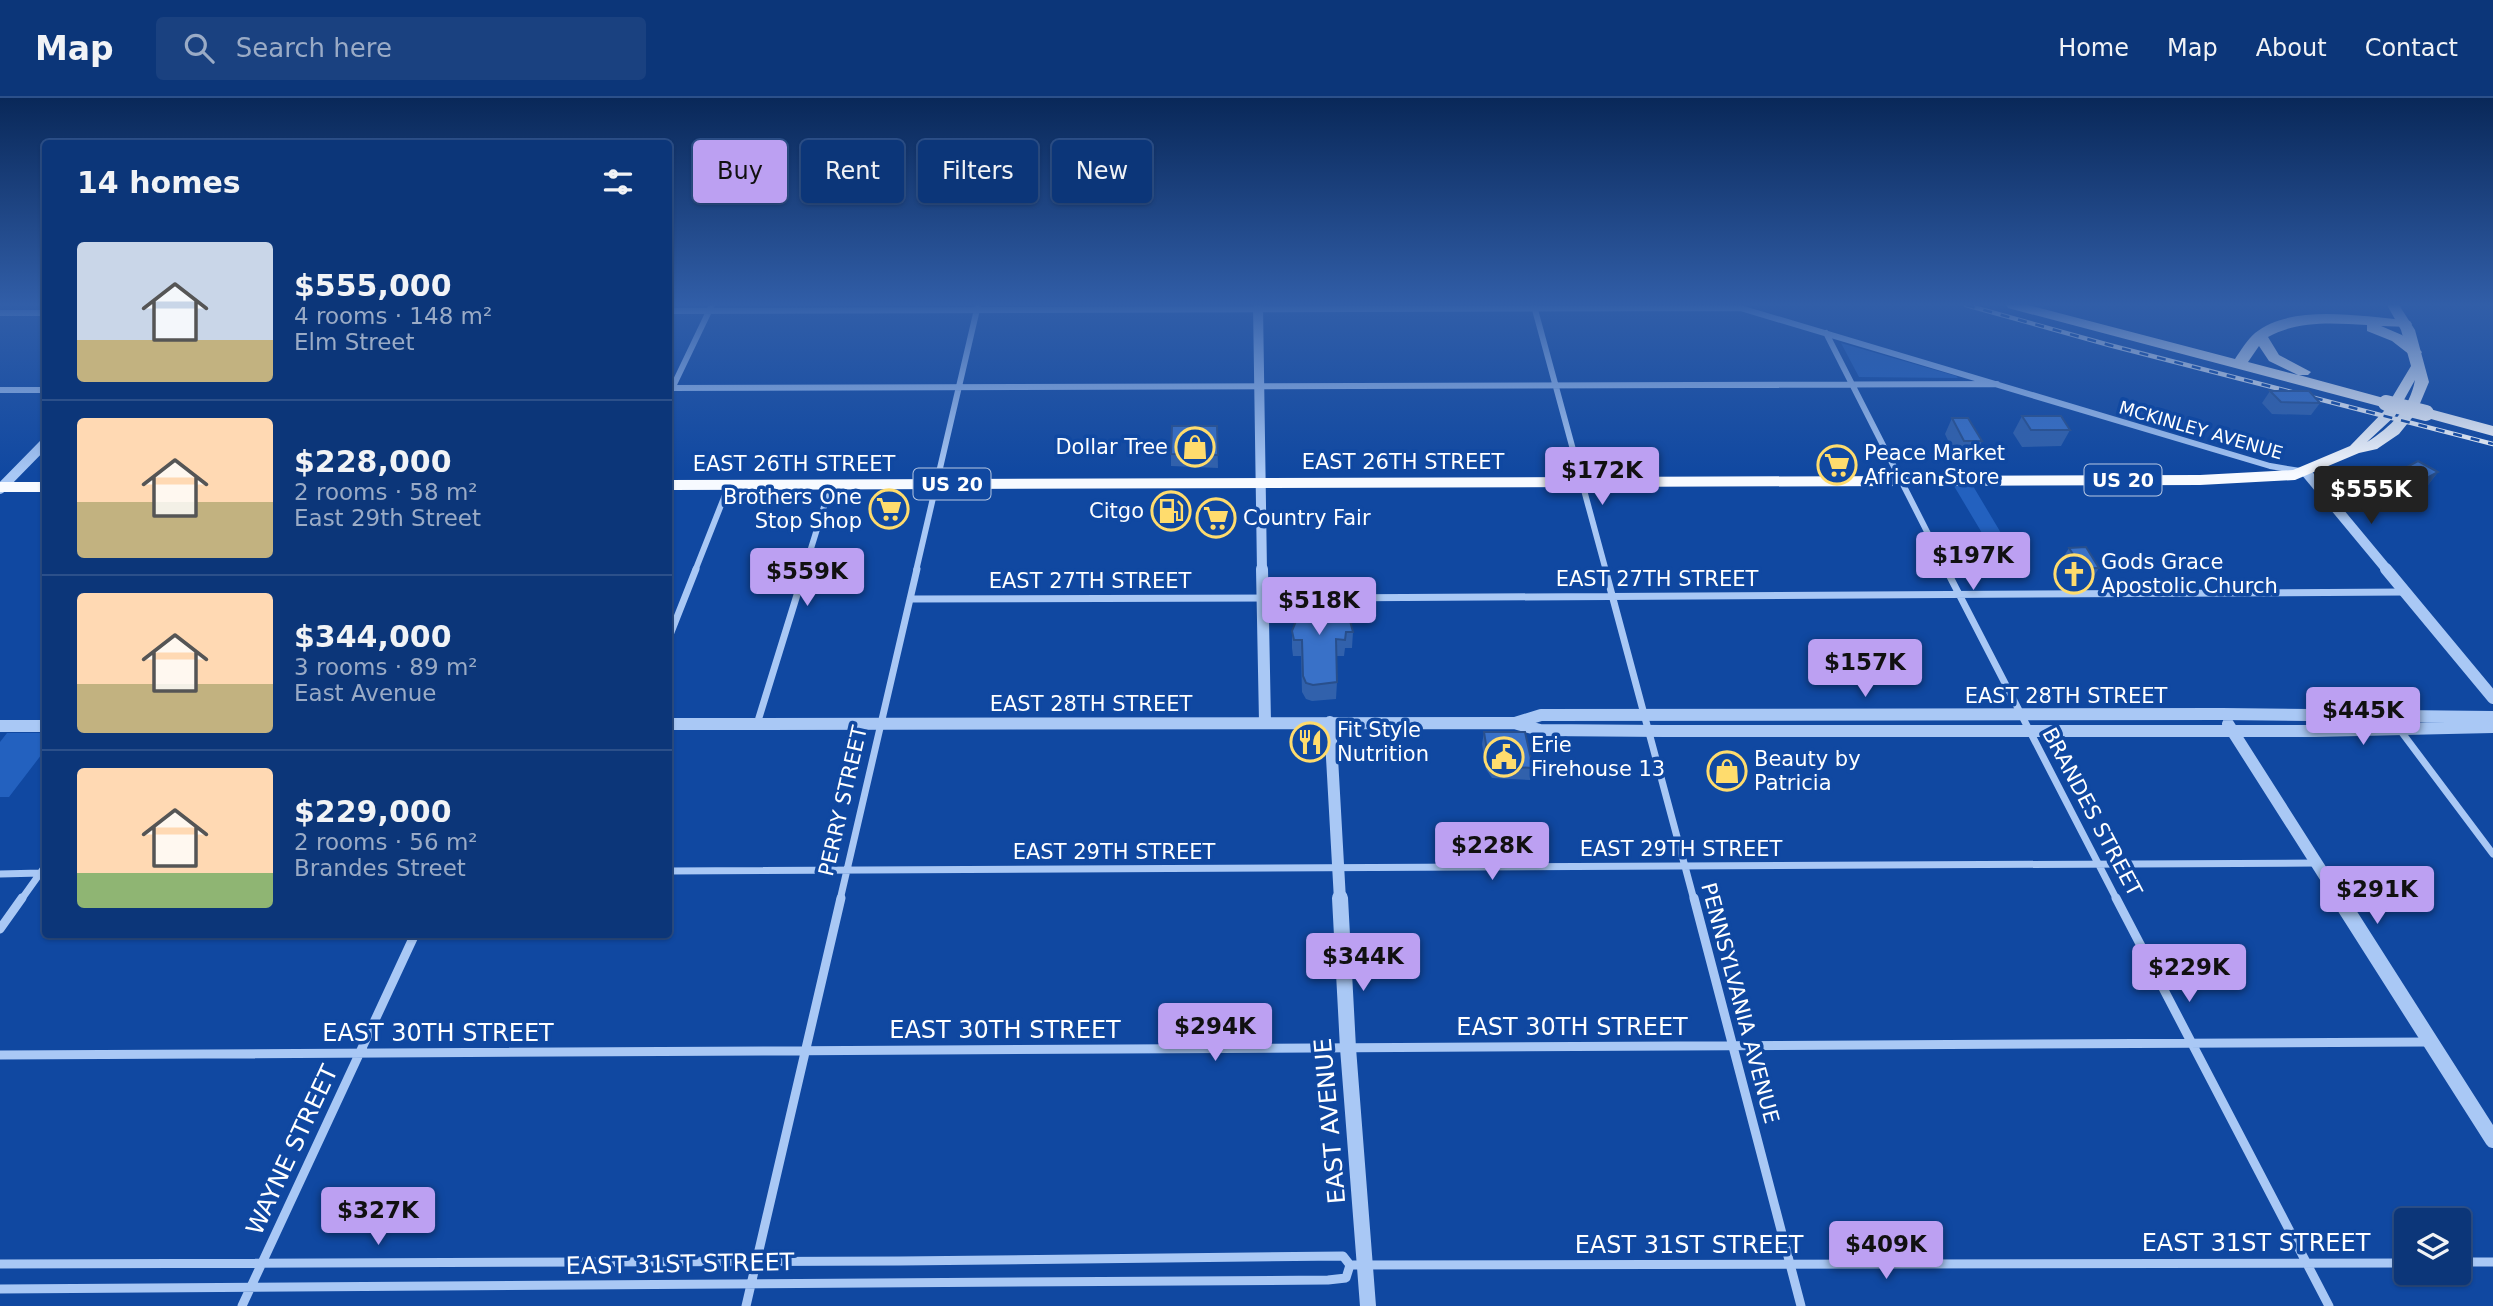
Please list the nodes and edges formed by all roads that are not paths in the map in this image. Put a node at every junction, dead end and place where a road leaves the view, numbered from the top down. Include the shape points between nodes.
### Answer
1 (684, 361) edge
2 (965, 361) edge
3 (1259, 361) edge
4 (1549, 361) edge
5 (1840, 361) edge
6 (1921, 361) edge
7 (2246, 361) edge
8 (2248, 361) edge
9 (2281, 361) edge
10 (2415, 361) edge
11 (2303, 372) junction
12 (1851, 384) junction
13 (1997, 384) junction
14 (1555, 385) junction
15 (672, 386) edge
16 (1259, 386) junction
17 (959, 387) junction
18 (672, 388) edge
19 (0, 390) edge
20 (42, 390) edge
21 (2374, 395) junction
22 (2443, 413) junction
23 (2493, 422) edge
24 (2493, 431) edge
25 (42, 446) edge
26 (2305, 471) junction
27 (1900, 481) junction
28 (1581, 482) junction
29 (1261, 483) junction
30 (936, 484) junction
31 (672, 485) edge
32 (729, 485) junction
33 (831, 485) junction
34 (42, 487) edge
35 (1, 488) edge
36 (2405, 592) junction
37 (1959, 596) junction
38 (1612, 597) junction
39 (1263, 598) junction
40 (909, 599) junction
41 (672, 630) edge
42 (2493, 698) edge
43 (2222, 714) junction
44 (1644, 716) junction
45 (2021, 716) junction
46 (2493, 717) edge
47 (1265, 722) junction
48 (1330, 722) junction
49 (881, 723) junction
50 (1514, 723) junction
51 (672, 724) edge
52 (757, 724) junction
53 (0, 726) edge
54 (42, 726) edge
55 (2493, 727) edge
56 (2400, 729) junction
57 (1648, 730) junction
58 (2231, 730) junction
59 (2029, 731) junction
60 (2493, 854) edge
61 (2316, 863) junction
62 (2099, 865) junction
63 (1685, 866) junction
64 (1338, 868) junction
65 (847, 870) junction
66 (672, 871) edge
67 (42, 873) edge
68 (0, 874) edge
69 (42, 874) edge
70 (0, 929) edge
71 (413, 938) edge
72 (2430, 1042) junction
73 (2193, 1043) junction
74 (1734, 1046) junction
75 (1348, 1048) junction
76 (805, 1051) junction
77 (360, 1053) junction
78 (0, 1055) edge
79 (2491, 1134) edge
80 (262, 1262) junction
81 (756, 1262) junction
82 (2471, 1262) edge
83 (2493, 1262) edge
84 (2394, 1263) edge
85 (0, 1264) edge
86 (2307, 1264) junction
87 (1358, 1265) junction
88 (1790, 1266) junction
89 (751, 1284) junction
90 (250, 1287) junction
91 (0, 1289) edge
92 (242, 1306) edge
93 (746, 1306) edge
94 (1368, 1306) edge
95 (1801, 1306) edge
96 (2329, 1306) edge

1 - 15 street
2 - 17 street, PERRY STREET
3 - 16 street
4 - 14 street, PENNSYLVANIA AVENUE
5 - 12 street, BRANDES STREET
6 - 13 street, MCKINLEY AVENUE
7 - 21 highway
8 - 11 highway
9 - 11 highway
10 - 26 main road, US 20 via 2422,382 2402,423 2372,446
11 - 21 highway
12 - 13 street
12 - 14 street
12 - 27 street, BRANDES STREET
13 - 26 street, MCKINLEY AVENUE via 2274,467
14 - 16 street
14 - 28 street, PENNSYLVANIA AVENUE
16 - 17 street
16 - 29 street
17 - 18 street
17 - 30 street, PERRY STREET
19 - 20 street
21 - 22 highway, bridge
22 - 23 highway
22 - 24 highway
25 - 35 street
26 - 27 main road, EAST 26TH STREET / US 20 via 2232,479
26 - 36 street
27 - 28 main road, EAST 26TH STREET / US 20
27 - 37 street, BRANDES STREET
28 - 29 main road, EAST 26TH STREET / US 20
28 - 38 street, PENNSYLVANIA AVENUE
29 - 30 main road, EAST 26TH STREET / US 20
29 - 39 street
30 - 33 main road, EAST 26TH STREET / US 20
30 - 40 street, PERRY STREET
31 - 32 main road, EAST 26TH STREET / US 20
32 - 33 main road, EAST 26TH STREET / US 20
32 - 41 street
33 - 52 street
34 - 35 main road
36 - 37 street, EAST 27TH STREET
36 - 42 street
37 - 38 street, EAST 27TH STREET
37 - 45 street, BRANDES STREET
38 - 39 street, EAST 27TH STREET
38 - 44 street, PENNSYLVANIA AVENUE
39 - 40 street, EAST 27TH STREET
39 - 47 street
40 - 49 street, PERRY STREET
43 - 45 street, EAST 28TH STREET
43 - 46 street, EAST 28TH STREET
43 - 58 street
44 - 45 street, EAST 28TH STREET
44 - 50 street, EAST 28TH STREET via 1541,716
44 - 57 street, PENNSYLVANIA AVENUE
45 - 59 street, BRANDES STREET
47 - 48 street, EAST 28TH STREET
47 - 49 street, EAST 28TH STREET
48 - 50 street, EAST 28TH STREET
48 - 64 street, EAST AVENUE
49 - 52 street, EAST 28TH STREET
49 - 65 street, PERRY STREET
50 - 57 street, EAST 28TH STREET via 1540,730
51 - 52 street, EAST 28TH STREET
53 - 54 street
55 - 56 street, EAST 28TH STREET
56 - 58 street, EAST 28TH STREET
56 - 60 street
57 - 59 street, EAST 28TH STREET
57 - 63 street, PENNSYLVANIA AVENUE
58 - 59 street, EAST 28TH STREET
58 - 61 street
59 - 62 street, BRANDES STREET
61 - 62 street, EAST 29TH STREET
61 - 72 street
62 - 63 street, EAST 29TH STREET
62 - 73 street, BRANDES STREET
63 - 64 street, EAST 29TH STREET
63 - 74 street, PENNSYLVANIA AVENUE
64 - 65 street, EAST 29TH STREET
64 - 75 street, EAST AVENUE
65 - 66 street, EAST 29TH STREET
65 - 76 street, PERRY STREET
67 - 68 street
69 - 70 street
71 - 77 street, WAYNE STREET
72 - 73 street, EAST 30TH STREET
72 - 79 street
73 - 74 street, EAST 30TH STREET
73 - 86 street, BRANDES STREET
74 - 75 street, EAST 30TH STREET
74 - 88 street, PENNSYLVANIA AVENUE
75 - 76 street, EAST 30TH STREET
75 - 87 street, EAST AVENUE
76 - 77 street, EAST 30TH STREET
76 - 81 street, PERRY STREET
77 - 78 street, EAST 30TH STREET
77 - 80 street, WAYNE STREET
80 - 81 street, EAST 31ST STREET
80 - 85 street, EAST 31ST STREET
80 - 90 street, WAYNE STREET
81 - 87 street, EAST 31ST STREET via 1343,1256
81 - 89 street, PERRY STREET
82 - 83 street
84 - 86 street, EAST 31ST STREET
86 - 88 street, EAST 31ST STREET
86 - 96 street, BRANDES STREET
87 - 88 street, EAST 31ST STREET
87 - 89 street, EAST 31ST STREET via 1346,1278 1328,1280
87 - 94 street, EAST AVENUE
88 - 95 street, PENNSYLVANIA AVENUE
89 - 90 street, EAST 31ST STREET
89 - 93 street, PERRY STREET
90 - 91 street, EAST 31ST STREET
90 - 92 street, WAYNE STREET

